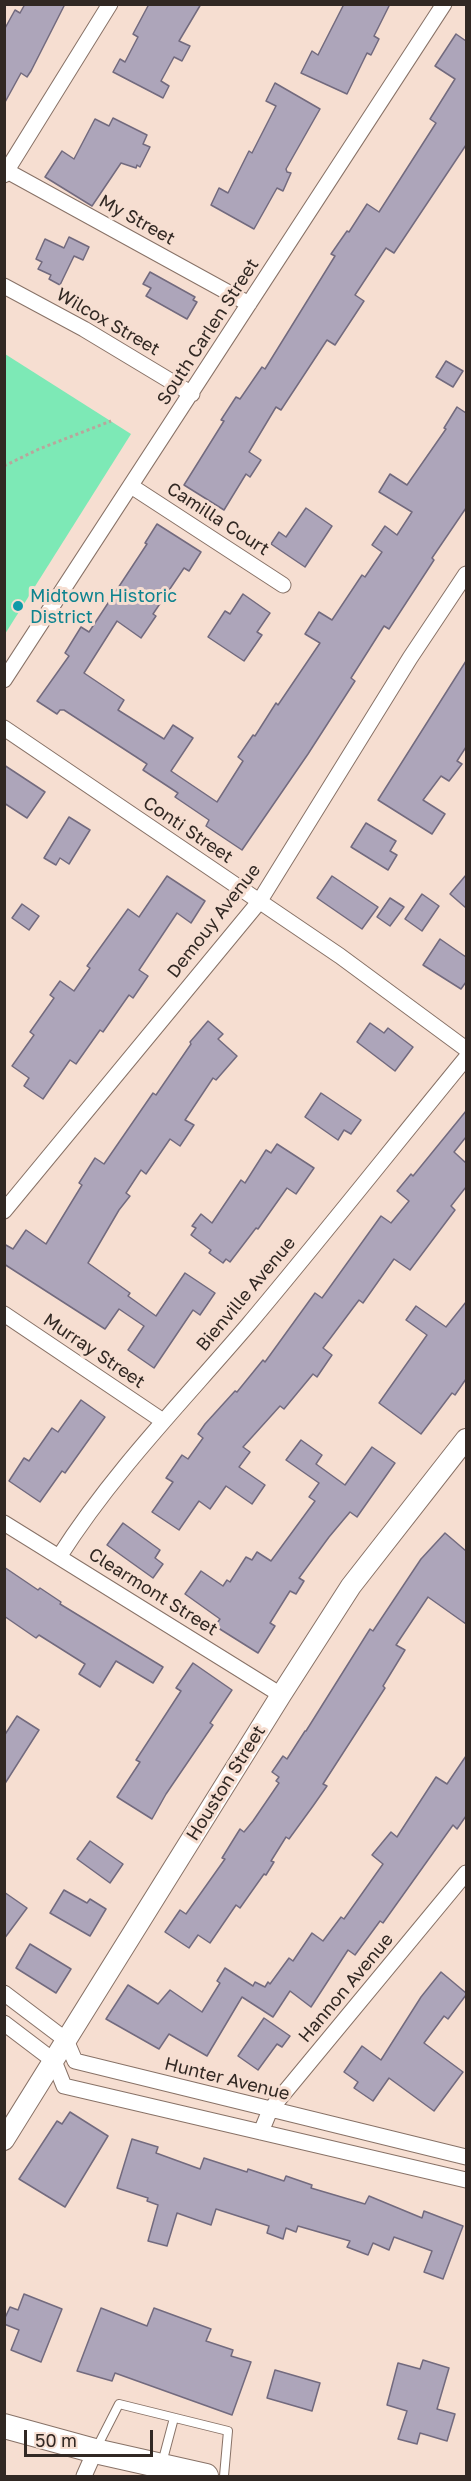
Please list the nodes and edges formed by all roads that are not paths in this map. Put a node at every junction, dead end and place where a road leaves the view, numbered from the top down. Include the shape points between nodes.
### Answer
1 (110, 4) edge
2 (444, 4) edge
3 (6, 173) edge
4 (4, 286) edge
5 (249, 304) junction
6 (192, 394) junction
7 (131, 486) junction
8 (466, 574) edge
9 (283, 585) dead end
10 (4, 680) edge
11 (4, 728) edge
12 (259, 902) junction
13 (466, 1049) edge
14 (466, 1058) edge
15 (4, 1211) edge
16 (4, 1314) edge
17 (163, 1421) junction
18 (466, 1439) edge
19 (4, 1523) edge
20 (58, 1557) junction
21 (281, 1695) junction
22 (466, 1872) edge
23 (4, 1993) edge
24 (4, 2023) edge
25 (66, 2040) junction
26 (54, 2061) junction
27 (270, 2110) junction
28 (261, 2132) junction
29 (4, 2140) edge
30 (466, 2157) edge
31 (466, 2180) edge
32 (174, 2418) junction
33 (4, 2426) edge
34 (95, 2451) junction
35 (161, 2466) junction
36 (84, 2476) edge
37 (206, 2476) edge
38 (224, 2476) edge

1 - 3 street
2 - 5 street, South Carlen Street
3 - 5 street, My Street
4 - 6 street, Wilcox Street
5 - 6 street, South Carlen Street
6 - 7 street, South Carlen Street
7 - 9 street, Camilla Court
7 - 10 street, South Carlen Street
8 - 12 street, Demouy Avenue
11 - 12 street, Conti Street
12 - 13 street, Conti Street
12 - 15 street, Demouy Avenue
14 - 17 street, Bienville Avenue via 248,1324
16 - 17 street, Murray Street
17 - 20 street, Bienville Avenue via 81,1522
18 - 21 street, Houston Street via 351,1586
19 - 20 street, Clearmont Street
20 - 21 street, Clearmont Street
21 - 25 street, Houston Street
22 - 27 street, Hannon Avenue
23 - 25 street, Hunter Avenue
24 - 26 street
25 - 26 street, Houston Street
25 - 27 street, Hunter Avenue via 75,2061
26 - 28 street via 64,2086
26 - 29 street, Houston Street
27 - 28 street, Hannon Avenue
27 - 30 street, Hunter Avenue
28 - 31 street
32 - 34 lane via 118,2404
32 - 35 lane
32 - 38 lane via 228,2431
33 - 34 main road
34 - 35 main road
34 - 36 street
35 - 37 main road

